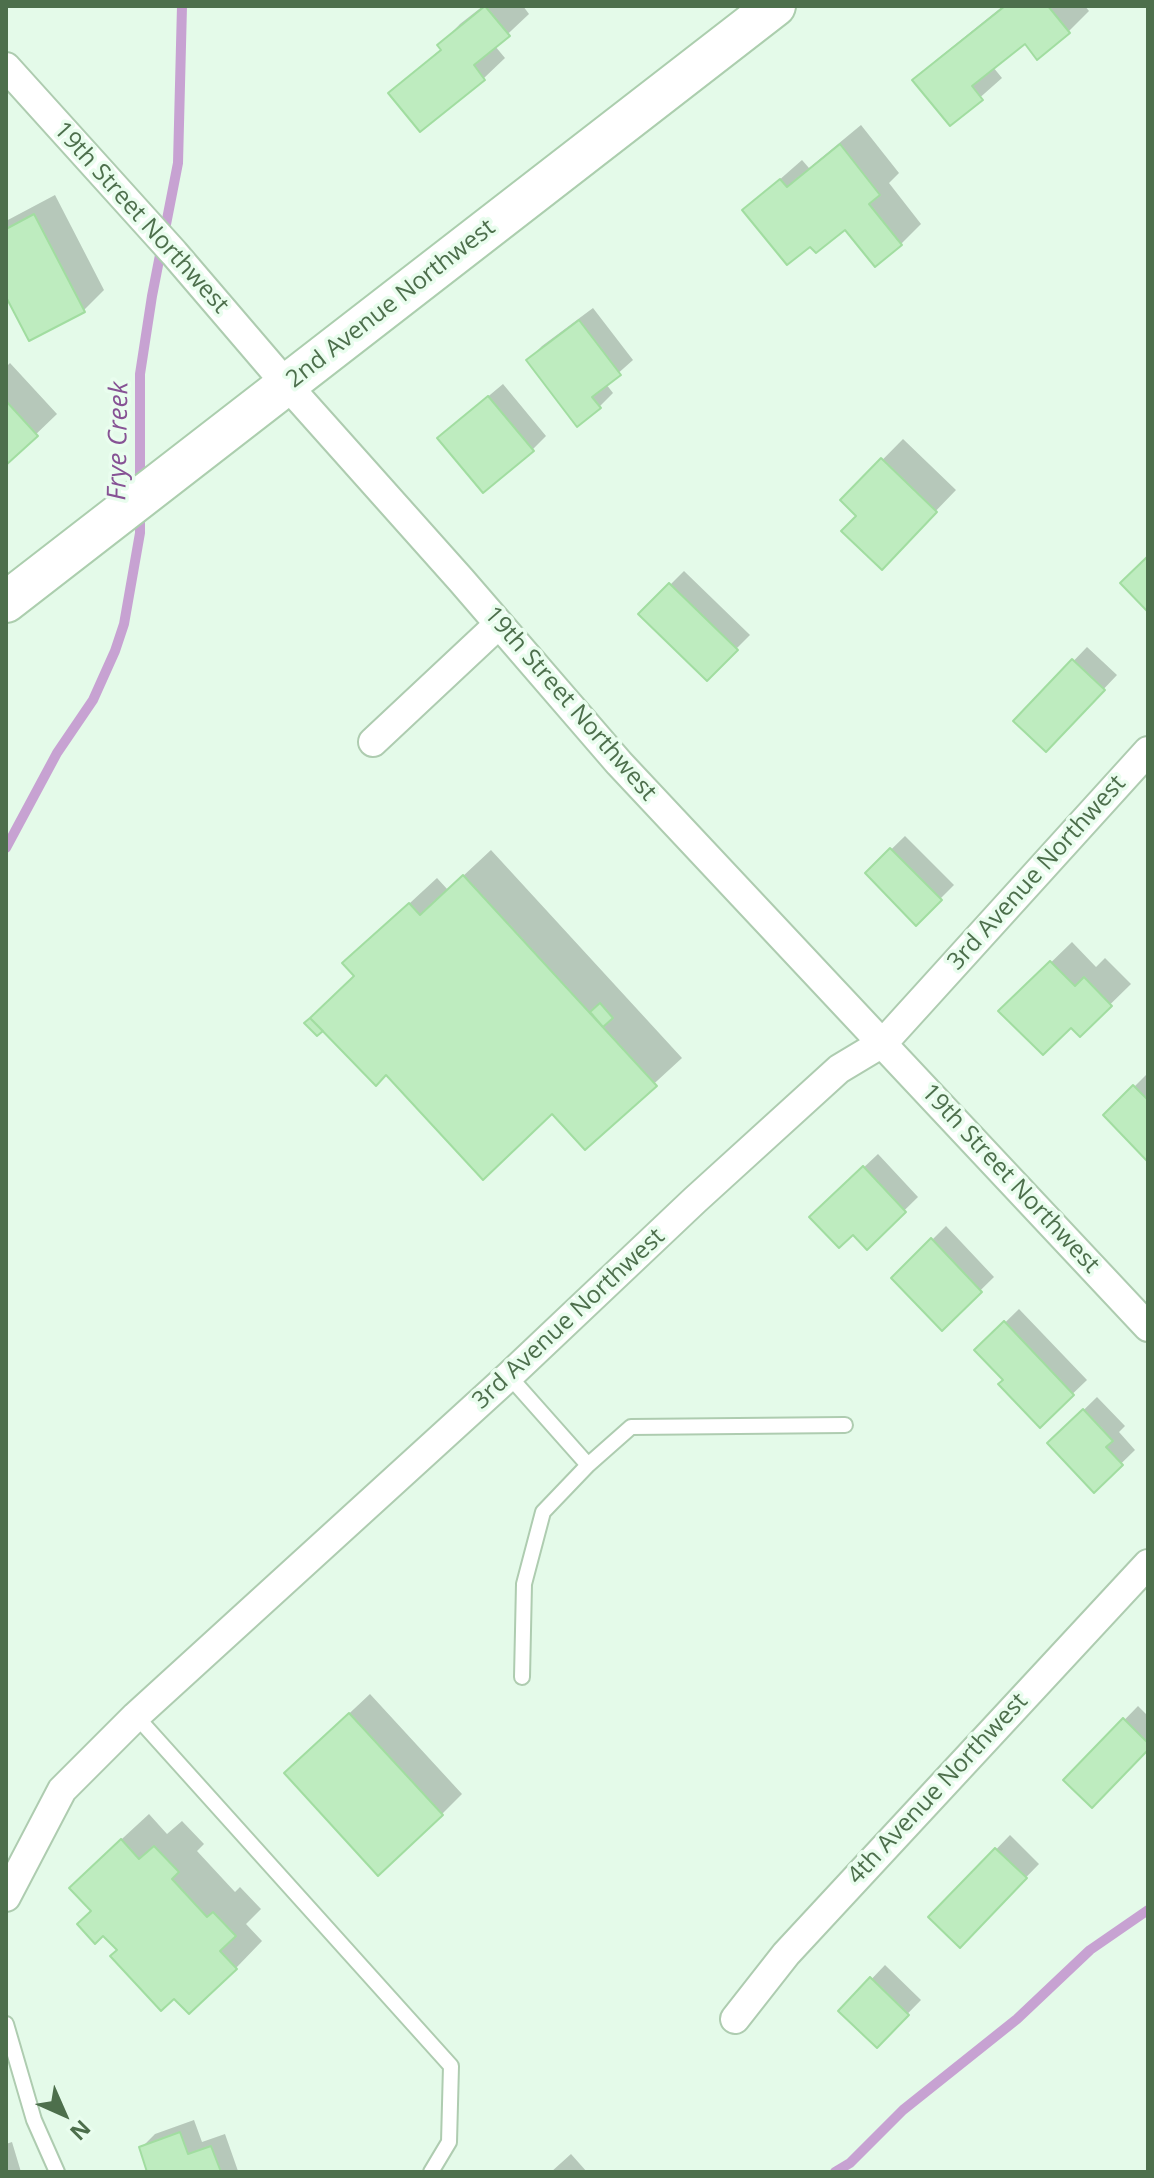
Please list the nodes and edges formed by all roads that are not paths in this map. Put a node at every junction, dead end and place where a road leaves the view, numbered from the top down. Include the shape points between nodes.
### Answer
1 (775, 6) edge
2 (6, 67) edge
3 (287, 385) junction
4 (6, 602) edge
5 (499, 624) junction
6 (373, 742) dead end
7 (1148, 751) edge
8 (884, 1042) junction
9 (1148, 1327) edge
10 (509, 1376) junction
11 (845, 1425) dead end
12 (588, 1465) junction
13 (1148, 1564) edge
14 (522, 1677) dead end
15 (136, 1716) junction
16 (6, 1897) edge
17 (735, 2019) dead end
18 (6, 2024) edge
19 (57, 2172) edge
20 (431, 2172) edge

1 - 3 main road, 2nd Avenue Northwest
2 - 3 street, 19th Street Northwest
3 - 4 main road, 2nd Avenue Northwest
3 - 5 street, 19th Street Northwest
5 - 6 street
5 - 8 street, 19th Street Northwest via 619,763
7 - 8 street, 3rd Avenue Northwest
8 - 9 street, 19th Street Northwest
8 - 10 street, 3rd Avenue Northwest via 839,1069
10 - 12 lane
10 - 15 street, 3rd Avenue Northwest
11 - 12 lane via 631,1427
12 - 14 lane via 543,1512 524,1584
13 - 17 street, 4th Avenue Northwest via 786,1954
15 - 16 street, 3rd Avenue Northwest via 62,1790
15 - 20 lane via 451,2066 449,2142
18 - 19 lane via 34,2120

